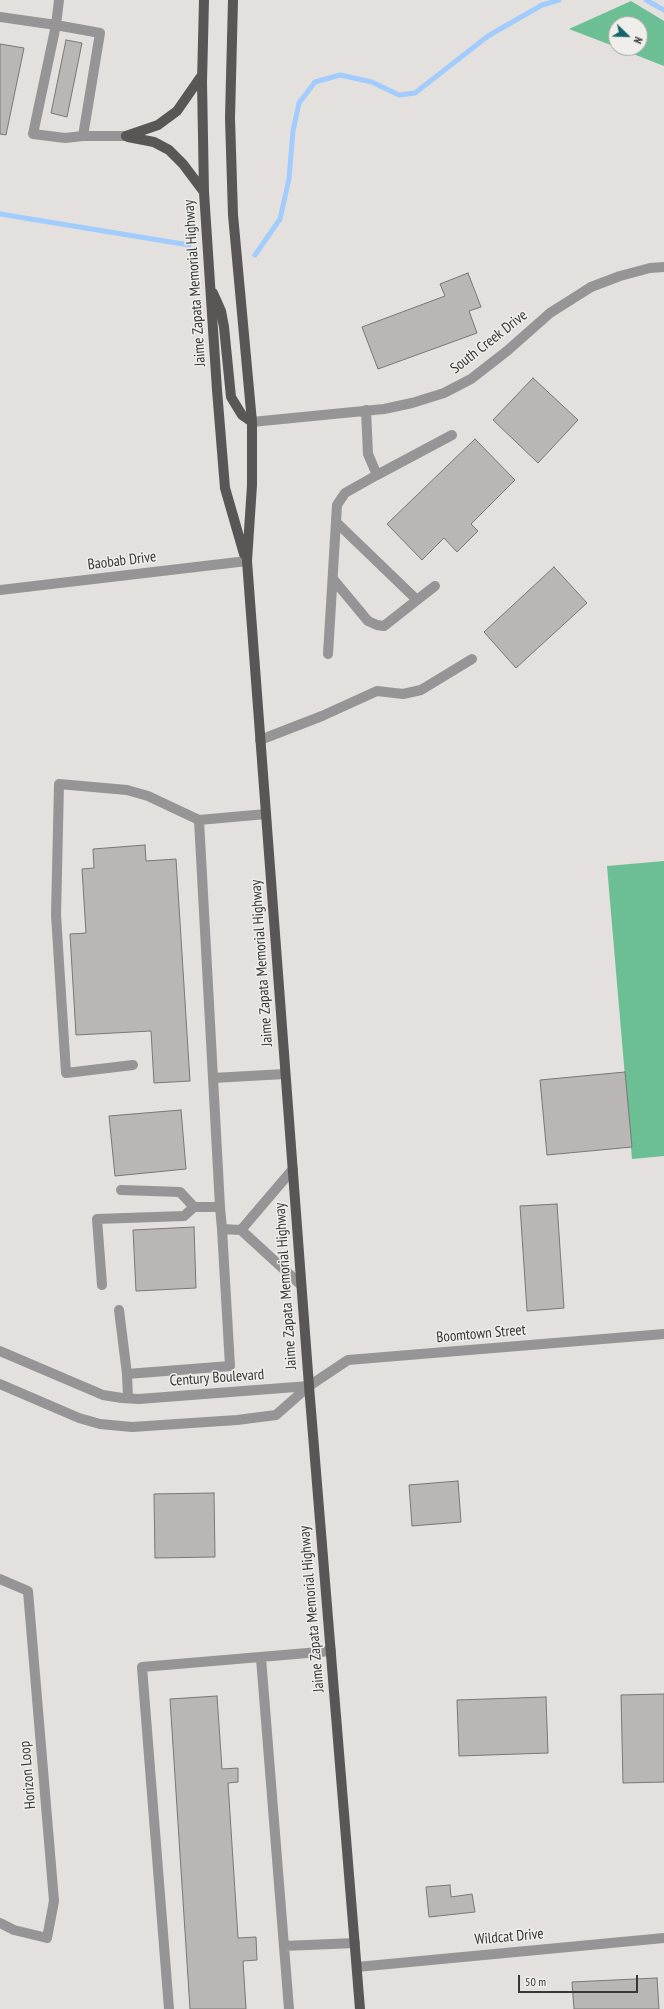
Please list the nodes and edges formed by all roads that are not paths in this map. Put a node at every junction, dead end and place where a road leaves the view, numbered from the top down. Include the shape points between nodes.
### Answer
1 (59, 0) edge
2 (204, 0) edge
3 (233, 0) edge
4 (0, 17) edge
5 (56, 25) junction
6 (202, 75) junction
7 (84, 136) junction
8 (126, 136) junction
9 (204, 192) junction
10 (664, 267) edge
11 (211, 288) junction
12 (366, 410) junction
13 (252, 422) junction
14 (452, 435) dead end
15 (377, 475) junction
16 (336, 522) junction
17 (247, 561) junction
18 (333, 579) junction
19 (435, 586) dead end
20 (0, 590) edge
21 (417, 600) junction
22 (328, 654) dead end
23 (472, 659) dead end
24 (260, 740) junction
25 (266, 814) junction
26 (199, 820) junction
27 (133, 1065) dead end
28 (285, 1074) junction
29 (213, 1078) junction
30 (292, 1169) junction
31 (121, 1190) dead end
32 (194, 1207) junction
33 (220, 1207) junction
34 (222, 1229) junction
35 (241, 1230) junction
36 (102, 1285) dead end
37 (301, 1285) junction
38 (119, 1310) dead end
39 (664, 1334) edge
40 (0, 1351) edge
41 (127, 1374) junction
42 (0, 1384) edge
43 (309, 1386) junction
44 (128, 1398) junction
45 (0, 1579) edge
46 (331, 1651) junction
47 (262, 1658) junction
48 (0, 1923) edge
49 (664, 1938) edge
50 (355, 1943) junction
51 (284, 1946) junction
52 (357, 1967) junction
53 (169, 2009) edge
54 (289, 2009) edge
55 (360, 2009) edge

1 - 5 street
2 - 6 main road, Jaime Zapata Memorial Highway
3 - 13 main road, Jaime Zapata Memorial Highway via 230,118 233,214
4 - 5 street
5 - 7 street via 100,33
5 - 7 street via 33,134 65,138
6 - 8 main road via 177,111 158,125
6 - 9 main road, Jaime Zapata Memorial Highway
7 - 8 street
8 - 9 main road via 154,142 169,150 184,164
9 - 11 main road, Jaime Zapata Memorial Highway
10 - 12 street, South Creek Drive via 627,274 591,287 550,313 471,379 444,393 412,403
11 - 13 main road via 221,311 231,397 242,415
11 - 17 main road, Jaime Zapata Memorial Highway via 225,488
12 - 13 street, South Creek Drive
12 - 15 street via 368,454
13 - 17 main road, Jaime Zapata Memorial Highway via 252,485
14 - 15 street
15 - 16 street via 346,493 337,505
16 - 18 street
16 - 21 street
17 - 20 street, Baobab Drive
17 - 24 main road, Jaime Zapata Memorial Highway
18 - 21 street via 368,621 377,625 384,626
18 - 22 street
19 - 21 street
23 - 24 street via 421,690 403,694 377,691
24 - 25 main road, Jaime Zapata Memorial Highway
25 - 26 street
25 - 28 main road, Jaime Zapata Memorial Highway
26 - 27 street via 148,796 127,790 59,784 56,915 66,1073
26 - 29 street
28 - 29 street
28 - 30 main road, Jaime Zapata Memorial Highway
29 - 33 street
30 - 35 street
30 - 37 main road, Jaime Zapata Memorial Highway
31 - 32 street via 180,1192
32 - 33 street
32 - 36 street via 184,1216 96,1219
33 - 34 street
34 - 35 street
34 - 41 street via 230,1366
35 - 37 street
37 - 43 main road, Jaime Zapata Memorial Highway
38 - 41 street
39 - 43 street, Boomtown Street via 348,1360
40 - 44 street, Century Boulevard via 103,1395
41 - 44 street
42 - 43 street via 79,1418 100,1424 132,1427 276,1415
43 - 44 street, Century Boulevard
43 - 46 main road, Jaime Zapata Memorial Highway
45 - 48 street, Horizon Loop via 28,1591 54,1901 47,1938 14,1930
46 - 47 street
46 - 50 main road, Jaime Zapata Memorial Highway
47 - 51 street
47 - 53 street via 142,1667
49 - 52 street, Wildcat Drive
50 - 51 street
50 - 52 main road, Jaime Zapata Memorial Highway
51 - 54 street
52 - 55 main road, Jaime Zapata Memorial Highway

